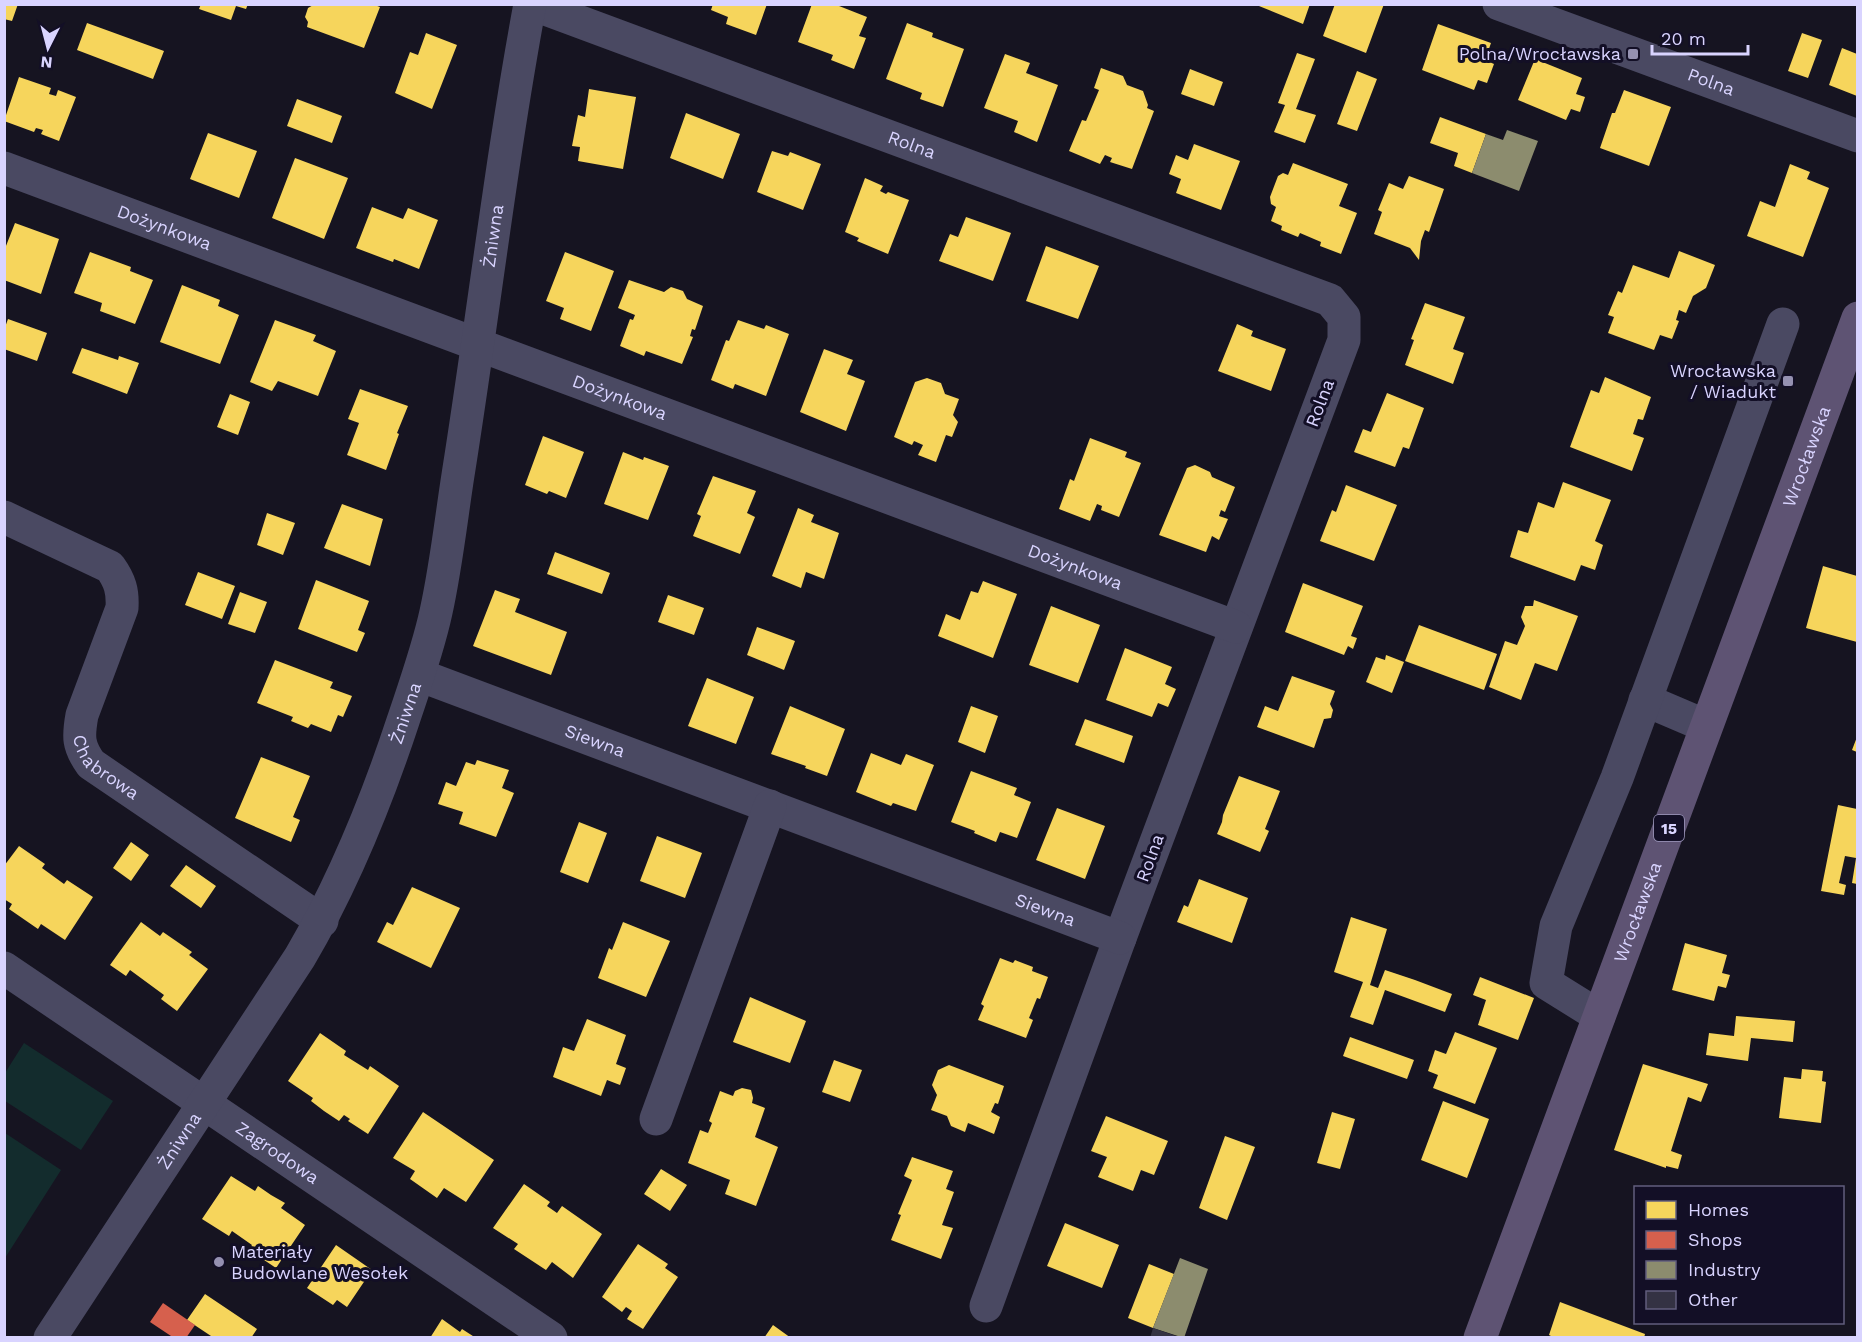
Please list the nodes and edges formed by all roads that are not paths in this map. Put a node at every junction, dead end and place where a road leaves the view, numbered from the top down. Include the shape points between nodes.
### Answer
1 (531, 4) edge
2 (1499, 4) edge
3 (1857, 136) edge
4 (4, 168) edge
5 (1857, 318) edge
6 (1783, 324) dead end
7 (479, 346) junction
8 (4, 517) edge
9 (1236, 627) junction
10 (419, 675) junction
11 (1646, 700) junction
12 (1706, 726) junction
13 (770, 806) junction
14 (322, 921) junction
15 (1120, 938) junction
16 (4, 968) edge
17 (1599, 1016) junction
18 (205, 1103) junction
19 (656, 1119) dead end
20 (986, 1306) dead end
21 (50, 1338) edge
22 (551, 1338) edge
23 (1480, 1338) edge

1 - 7 street, Żniwna via 514,91
1 - 9 street, Rolna via 1330,300 1344,317 1344,340
2 - 3 street, Polna
4 - 7 street, Dożynkowa
5 - 12 main road, Wrocławska / 15
6 - 11 street
7 - 9 street, Dożynkowa
7 - 10 street, Żniwna via 436,612
8 - 14 street, Chabrowa via 110,567 119,579 122,608 79,732 81,749 91,764
9 - 15 street, Rolna
10 - 13 street, Siewna
10 - 14 street, Żniwna via 380,791
11 - 12 street
11 - 17 street via 1556,926 1546,983
12 - 17 main road, Wrocławska / 15
13 - 15 street, Siewna
13 - 19 street
14 - 18 street, Żniwna
15 - 20 street, Rolna
16 - 18 street, Zagrodowa
17 - 23 main road, Wrocławska / 15
18 - 21 street, Żniwna
18 - 22 street, Zagrodowa

